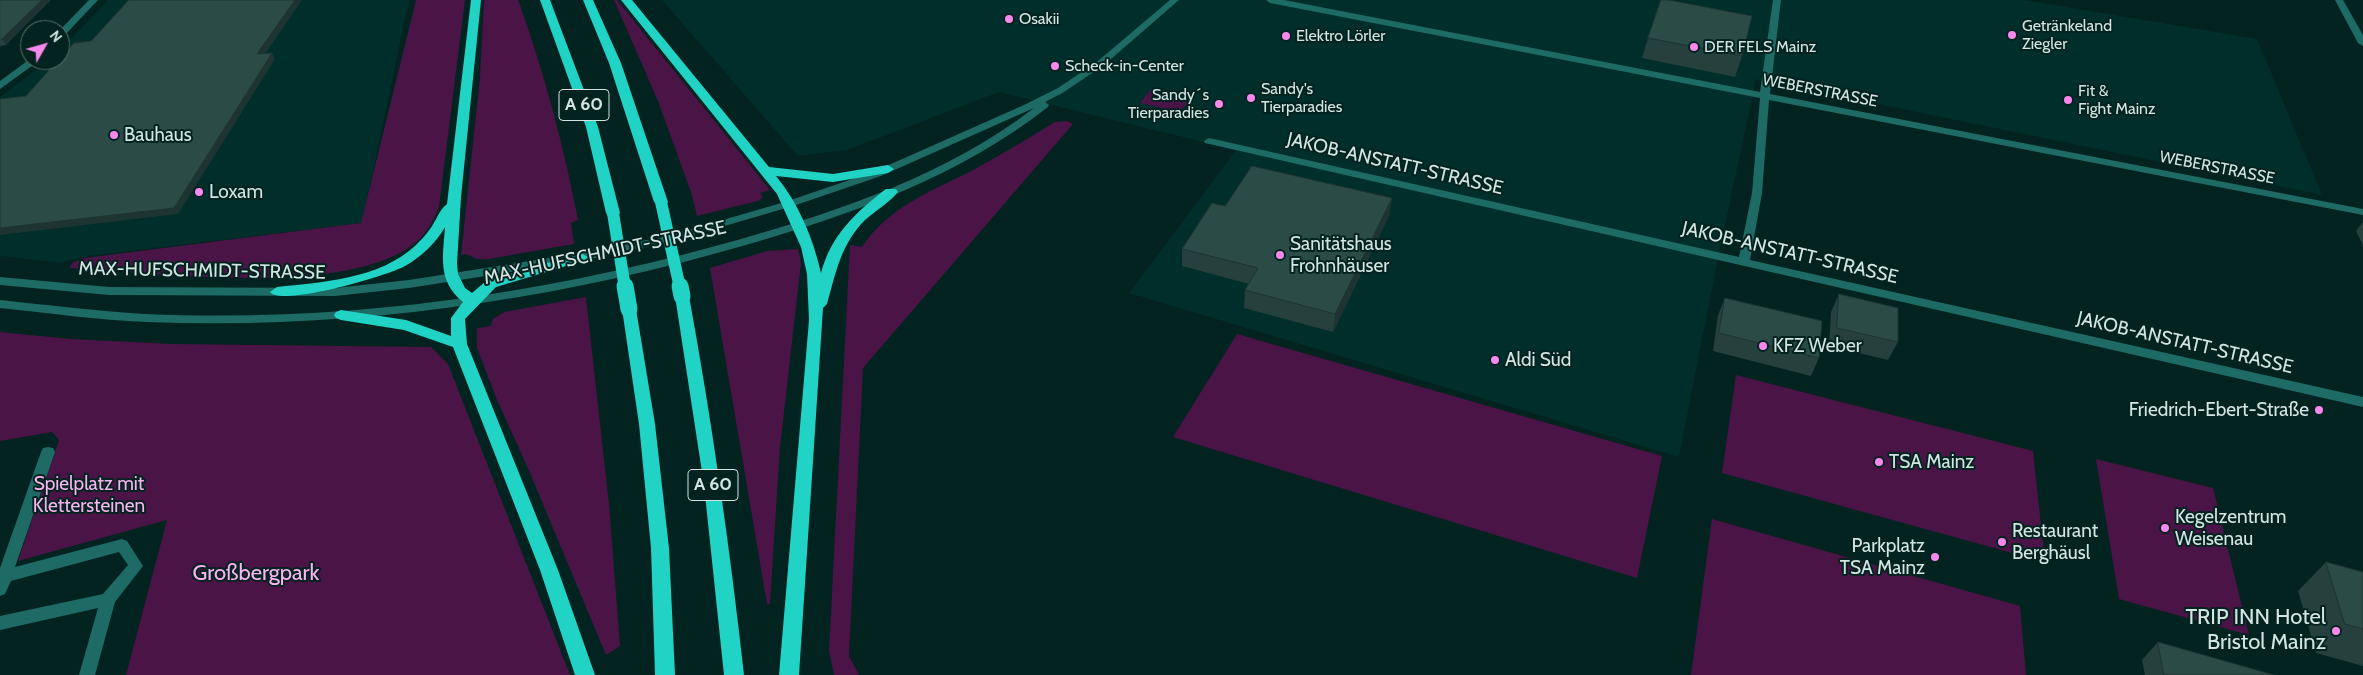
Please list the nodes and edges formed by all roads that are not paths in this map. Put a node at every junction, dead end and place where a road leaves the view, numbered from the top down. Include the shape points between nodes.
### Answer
1 (94, 0) edge
2 (476, 0) edge
3 (545, 0) edge
4 (588, 0) edge
5 (626, 0) edge
6 (1270, 0) edge
7 (1777, 0) edge
8 (2339, 0) edge
9 (1170, 2) edge
10 (70, 24) edge
11 (2363, 43) edge
12 (21, 70) edge
13 (0, 86) edge
14 (1061, 90) junction
15 (1765, 97) junction
16 (1209, 141) dead end
17 (888, 170) junction
18 (766, 171) junction
19 (891, 192) junction
20 (454, 196) junction
21 (790, 204) junction
22 (2363, 212) edge
23 (800, 225) junction
24 (581, 257) junction
25 (1744, 262) junction
26 (452, 277) junction
27 (0, 281) edge
28 (277, 292) junction
29 (472, 301) junction
30 (0, 304) edge
31 (341, 315) junction
32 (816, 320) junction
33 (459, 344) junction
34 (2363, 402) edge
35 (48, 452) dead end
36 (6, 576) junction
37 (0, 590) edge
38 (108, 599) junction
39 (0, 623) edge
40 (87, 675) edge
41 (585, 675) edge
42 (665, 675) edge
43 (734, 675) edge
44 (789, 675) edge

1 - 10 street
2 - 20 highway
3 - 42 highway, A 60, bridge via 592,127 613,213 647,424 658,528
4 - 43 highway, A 60, bridge via 615,63 661,202 682,296 703,411 721,542
5 - 18 highway
6 - 15 street, WEBERSTRASSE
7 - 15 street
8 - 11 street
9 - 14 street, MAX-HUFSCHMIDT-STRASSE via 1105,60
12 - 13 street
14 - 17 street, MAX-HUFSCHMIDT-STRASSE
14 - 19 street, MAX-HUFSCHMIDT-STRASSE via 1025,121 989,145
15 - 22 street, WEBERSTRASSE
15 - 25 street via 1757,193
16 - 25 street, JAKOB-ANSTATT-STRASSE
17 - 18 highway via 833,178
17 - 21 street, MAX-HUFSCHMIDT-STRASSE
18 - 21 highway
19 - 23 street, MAX-HUFSCHMIDT-STRASSE
19 - 32 highway via 854,223 841,241 830,267
20 - 26 highway
20 - 28 highway via 433,237 399,264 347,282
21 - 23 highway
21 - 24 street, MAX-HUFSCHMIDT-STRASSE via 669,239
23 - 29 street, MAX-HUFSCHMIDT-STRASSE via 658,265
23 - 32 highway via 814,274
24 - 26 street, MAX-HUFSCHMIDT-STRASSE
24 - 29 highway via 497,282 486,287
25 - 34 street, JAKOB-ANSTATT-STRASSE
26 - 28 street, MAX-HUFSCHMIDT-STRASSE via 335,292
26 - 29 highway via 459,291
27 - 28 street, MAX-HUFSCHMIDT-STRASSE via 109,291
29 - 31 street, MAX-HUFSCHMIDT-STRASSE
29 - 33 highway via 458,318
30 - 31 street, MAX-HUFSCHMIDT-STRASSE via 57,312 172,318 260,319
31 - 33 highway via 406,325
32 - 44 highway
33 - 41 highway via 549,570
35 - 36 street
36 - 37 street
36 - 38 street via 122,545 136,566
38 - 39 street
38 - 40 street

